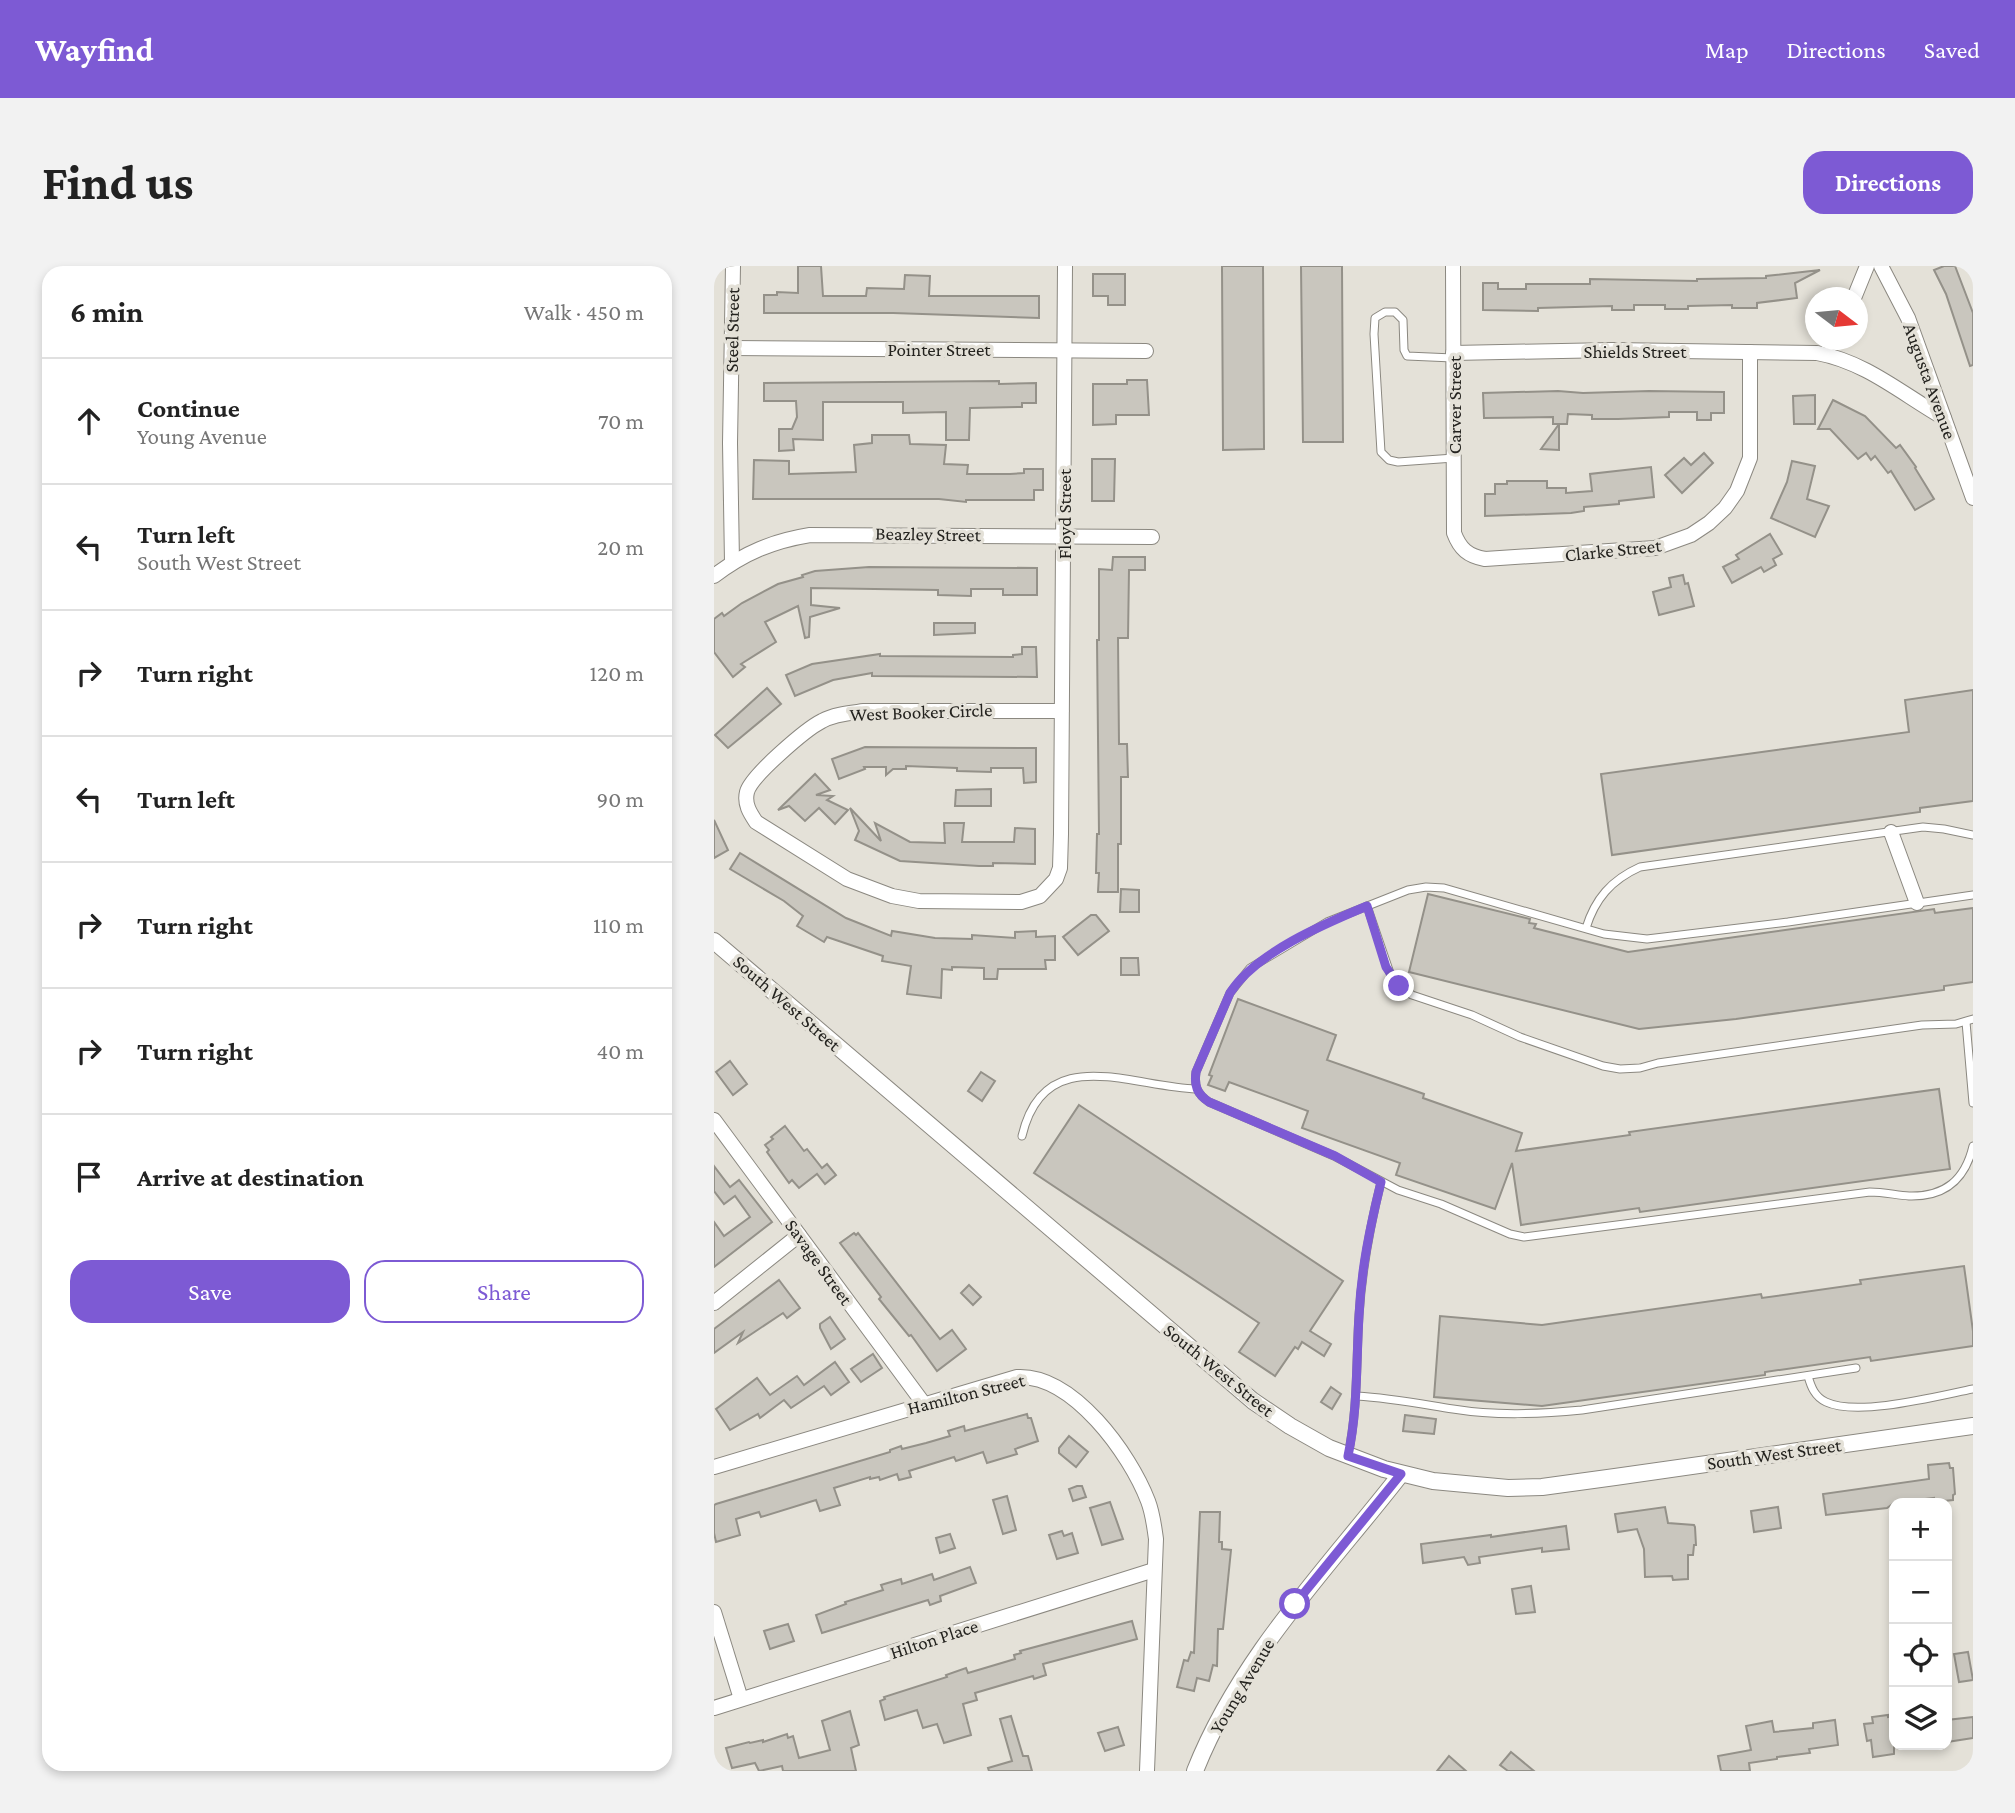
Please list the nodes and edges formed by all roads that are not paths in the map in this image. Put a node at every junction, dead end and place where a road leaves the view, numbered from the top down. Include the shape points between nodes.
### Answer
1 (733, 266) edge
2 (1065, 266) edge
3 (1453, 266) edge
4 (1867, 266) edge
5 (1881, 266) edge
6 (1858, 287) edge
7 (732, 348) junction
8 (1819, 350) edge
9 (1065, 351) junction
10 (1146, 351) dead end
11 (1750, 352) junction
12 (1817, 353) junction
13 (1453, 356) junction
14 (1944, 418) junction
15 (1454, 458) junction
16 (1969, 472) edge
17 (1973, 498) edge
18 (1064, 536) junction
19 (1152, 537) dead end
20 (1458, 544) joint
21 (732, 562) junction
22 (714, 576) edge
23 (1062, 710) junction
24 (749, 811) joint
25 (1891, 832) junction
26 (1973, 835) edge
27 (1973, 895) edge
28 (1917, 903) junction
29 (1367, 906) junction
30 (1586, 928) junction
31 (714, 941) edge
32 (1969, 1020) edge
33 (1196, 1088) junction
34 (1973, 1103) edge
35 (714, 1120) edge
36 (1021, 1136) dead end
37 (1973, 1146) edge
38 (1381, 1182) junction
39 (799, 1236) junction
40 (714, 1303) edge
41 (1856, 1368) dead end
42 (1808, 1376) junction
43 (1973, 1389) edge
44 (1357, 1396) junction
45 (923, 1404) junction
46 (1973, 1426) edge
47 (1348, 1456) junction
48 (714, 1467) edge
49 (1401, 1474) junction
50 (1154, 1570) junction
51 (714, 1612) edge
52 (741, 1699) junction
53 (714, 1708) edge
54 (1191, 1770) edge
55 (1147, 1771) edge

1 - 7 street, Steel Street
2 - 9 street, Floyd Street
3 - 13 street, Carver Street
4 - 6 street
5 - 14 street, Augusta Avenue via 1908,318
7 - 9 street, Pointer Street
7 - 21 street, Steel Street
8 - 12 street
9 - 10 street, Pointer Street
9 - 18 street, Floyd Street
11 - 12 street, Shields Street
11 - 13 street, Shields Street via 1612,350
11 - 20 street, Clarke Street via 1751,438 1744,477 1725,508 1691,535 1655,548 1485,559 1474,557
12 - 14 street, Shields Street via 1869,371
13 - 15 street, Carver Street
13 - 15 lane via 1407,356 1403,320 1395,312 1375,318 1381,452 1398,461
14 - 16 street, Augusta Avenue
15 - 20 street, Carver Street
16 - 17 street, Augusta Avenue
18 - 19 street, Beazley Street
18 - 21 street, Beazley Street via 810,535 767,544
18 - 23 street, Floyd Street
21 - 22 street, Beazley Street
23 - 24 street, West Booker Circle via 864,711 824,720 755,777 747,792
23 - 24 street, Floyd Street via 1060,867 1056,879 1040,896 1021,902 892,897 847,879 756,822
25 - 26 lane via 1923,827
25 - 28 street
25 - 30 lane via 1640,867 1613,882 1599,897
27 - 28 lane
28 - 30 lane via 1647,939
29 - 30 lane via 1408,890 1444,888
29 - 32 lane via 1386,967 1412,995 1603,1066 1640,1068
29 - 33 lane via 1318,927 1251,968 1238,981 1196,1072
31 - 47 street, South West Street via 1253,1401
32 - 34 lane
33 - 36 lane via 1107,1076 1069,1078 1037,1100
33 - 38 lane via 1209,1102 1335,1156
35 - 39 street, Savage Street
37 - 38 lane via 1963,1176 1925,1195 1870,1192 1536,1237 1510,1234
38 - 44 lane via 1362,1275
39 - 40 street
39 - 45 street, Savage Street
41 - 42 lane
42 - 43 lane via 1816,1396 1825,1402 1859,1408
42 - 44 lane via 1540,1414 1498,1414
44 - 47 lane
45 - 48 street, Hamilton Street
45 - 50 street, Hamilton Street via 1030,1376 1072,1396 1088,1410 1138,1478 1153,1517
46 - 49 street, South West Street via 1542,1487 1466,1486
47 - 49 street, South West Street
49 - 54 street, Young Avenue via 1256,1658
50 - 52 street, Hilton Place
50 - 55 street, Hamilton Street
51 - 52 street
52 - 53 street, Hilton Place

